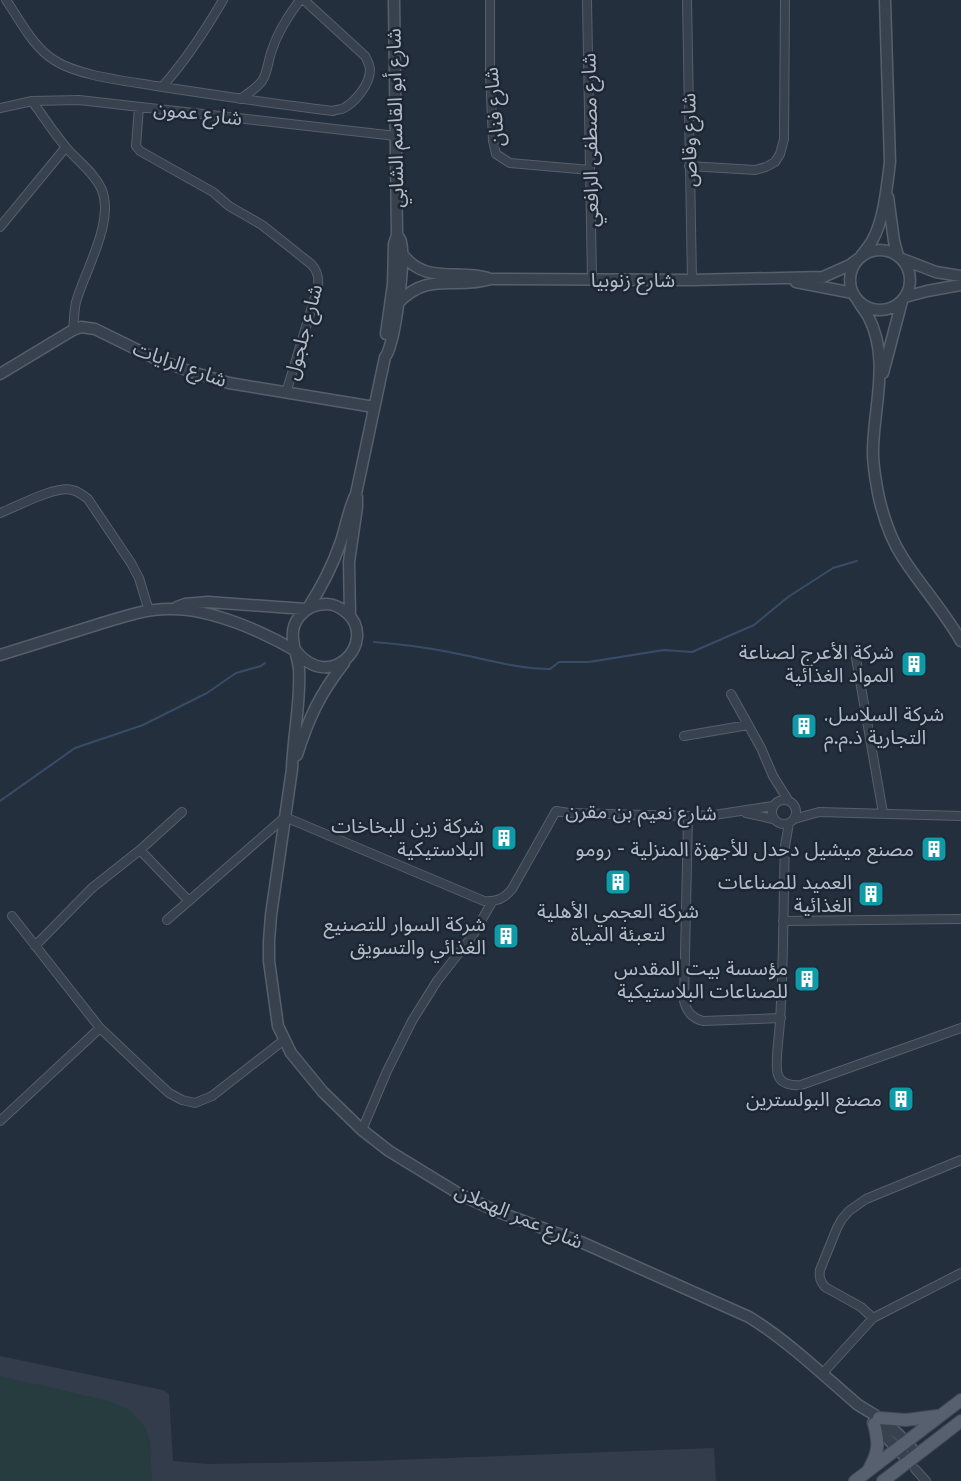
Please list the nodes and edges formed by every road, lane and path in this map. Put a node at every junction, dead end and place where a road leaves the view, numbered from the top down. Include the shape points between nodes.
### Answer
1 (6, 0) edge
2 (223, 0) edge
3 (302, 0) edge
4 (394, 0) edge
5 (490, 0) edge
6 (587, 0) edge
7 (687, 0) edge
8 (785, 0) edge
9 (885, 0) edge
10 (162, 87) junction
11 (240, 99) junction
12 (32, 102) junction
13 (139, 107) junction
14 (0, 108) edge
15 (396, 136) junction
16 (66, 147) junction
17 (689, 166) junction
18 (590, 170) junction
19 (887, 188) junction
20 (1, 224) edge
21 (878, 226) junction
22 (893, 232) junction
23 (397, 235) junction
24 (401, 252) junction
25 (900, 257) junction
26 (860, 258) junction
27 (961, 276) edge
28 (776, 278) junction
29 (491, 279) junction
30 (692, 279) junction
31 (592, 280) junction
32 (961, 285) edge
33 (855, 297) junction
34 (904, 299) junction
35 (399, 302) junction
36 (73, 330) junction
37 (385, 357) junction
38 (0, 374) edge
39 (879, 385) junction
40 (286, 393) junction
41 (374, 407) junction
42 (356, 494) junction
43 (0, 513) edge
44 (174, 609) junction
45 (307, 609) junction
46 (149, 610) junction
47 (350, 616) junction
48 (961, 641) edge
49 (296, 651) junction
50 (0, 655) edge
51 (856, 658) dead end
52 (346, 659) junction
53 (731, 694) dead end
54 (748, 725) junction
55 (684, 736) dead end
56 (292, 769) junction
57 (773, 776) junction
58 (791, 802) junction
59 (774, 804) junction
60 (182, 812) dead end
61 (740, 812) junction
62 (819, 812) junction
63 (883, 813) junction
64 (688, 816) junction
65 (961, 816) edge
66 (285, 817) junction
67 (776, 821) junction
68 (792, 821) junction
69 (785, 846) junction
70 (140, 850) junction
71 (188, 900) junction
72 (492, 902) junction
73 (12, 916) dead end
74 (961, 919) edge
75 (167, 920) dead end
76 (783, 921) junction
77 (35, 946) junction
78 (781, 1018) junction
79 (100, 1028) junction
80 (961, 1028) edge
81 (284, 1040) junction
82 (0, 1121) edge
83 (362, 1130) junction
84 (961, 1160) edge
85 (961, 1273) edge
86 (873, 1318) junction
87 (823, 1373) junction
88 (961, 1400) edge
89 (941, 1415) junction
90 (961, 1420) edge
91 (876, 1421) junction
92 (902, 1445) junction
93 (914, 1461) junction
94 (868, 1472) junction
95 (855, 1481) edge
96 (883, 1481) edge
97 (926, 1481) edge

1 - 10 street via 36,43 57,62 114,79
2 - 10 street via 204,34
3 - 11 street via 280,29 262,81
3 - 11 street via 365,56 370,70 360,93 342,109 333,111
4 - 15 street, شارع أبو القاسم الشابي
5 - 18 street, شارع فنان via 496,154 510,163
6 - 18 street, شارع مصطفى الرافعي
7 - 17 street, شارع وقاص
8 - 17 street via 784,139 780,154 775,162 754,170
9 - 19 street via 890,146
10 - 11 street
12 - 13 street, شارع عمون via 79,100
12 - 14 street, شارع عمون
12 - 16 street
13 - 15 street, شارع عمون
13 - 40 street, شارع جلجول via 136,146 140,151 213,192 316,269 318,287
15 - 23 street, شارع أبو القاسم الشابي
16 - 20 street
16 - 36 street via 94,176 105,199 102,229 77,300
17 - 30 street, شارع وقاص
18 - 31 street, شارع مصطفى الرافعي
19 - 21 street
19 - 22 street
21 - 22 street
21 - 26 street
22 - 25 street
23 - 24 street, شارع أبو القاسم الشابي
23 - 37 street, شارع أبو القاسم الشابي via 383,346
24 - 29 street, شارع زنوبيا via 412,265 427,273
24 - 35 street, شارع أبو القاسم الشابي
25 - 26 street via 875,250
25 - 27 street via 936,272
25 - 34 street via 910,281
26 - 28 street, شارع زنوبيا via 823,277
26 - 33 street via 850,275
28 - 30 street, شارع زنوبيا
28 - 33 street, شارع زنوبيا
29 - 31 street, شارع زنوبيا
29 - 35 street, شارع زنوبيا via 427,284
30 - 31 street, شارع زنوبيا
32 - 34 street
33 - 34 street via 875,310 894,307
33 - 39 street via 868,317 877,343
34 - 39 street
35 - 37 street, شارع أبو القاسم الشابي
36 - 38 street
36 - 40 street, شارع الرايات via 95,329 156,359 229,384
37 - 41 street, شارع أبو القاسم الشابي
39 - 48 street via 873,454 885,519 902,557
40 - 41 street, شارع الرايات
41 - 42 street, شارع أبو القاسم الشابي
42 - 45 street, شارع أبو القاسم الشابي via 335,559
42 - 47 street, شارع أبو القاسم الشابي via 349,562
43 - 46 street via 58,489 82,495 131,563
44 - 45 street via 208,602
44 - 46 street
44 - 49 street via 238,623
45 - 47 street via 331,604
45 - 49 street via 293,628
46 - 50 street
47 - 52 street via 357,634
49 - 52 street via 314,666 325,668
49 - 56 street, شارع عمر الهملان via 299,687
51 - 63 street
52 - 56 street, شارع عمر الهملان via 314,709
53 - 54 street
54 - 55 street
54 - 57 street
56 - 66 street, شارع عمر الهملان
57 - 58 street
57 - 59 street
58 - 59 street
58 - 62 street
58 - 68 street via 796,812
59 - 61 street, شارع نعيم بن مقرن
59 - 67 street via 771,812
60 - 70 street
61 - 64 street, شارع نعيم بن مقرن
61 - 67 street, شارع نعيم بن مقرن
62 - 63 street
62 - 68 street
63 - 65 street
64 - 72 street, شارع نعيم بن مقرن via 556,811 512,889 507,896
64 - 78 street via 686,1008 703,1021
66 - 71 street
66 - 72 street
66 - 81 street, شارع عمر الهملان via 268,940 278,1026
67 - 68 street
67 - 69 street
68 - 69 street
69 - 76 street
70 - 71 street
70 - 77 street via 92,888
71 - 75 street
72 - 83 street via 412,1022
73 - 77 street
74 - 76 street
76 - 78 street
77 - 79 street
78 - 80 street via 777,1074 782,1081 795,1086
79 - 81 street via 169,1093 195,1103 212,1096
79 - 82 street
81 - 83 street, شارع عمر الهملان via 323,1092
83 - 87 street, شارع عمر الهملان via 461,1195 581,1242 749,1317
84 - 86 street via 866,1198 842,1219 819,1276 825,1287
85 - 86 street
86 - 87 street
87 - 91 street, شارع عمر الهملان
88 - 89 main road
89 - 91 main road
89 - 92 main road
90 - 93 main road
91 - 92 street, شارع عمر الهملان
91 - 94 main road via 878,1449
92 - 93 street, شارع عمر الهملان
92 - 94 main road
93 - 96 main road
93 - 97 street
94 - 95 main road

